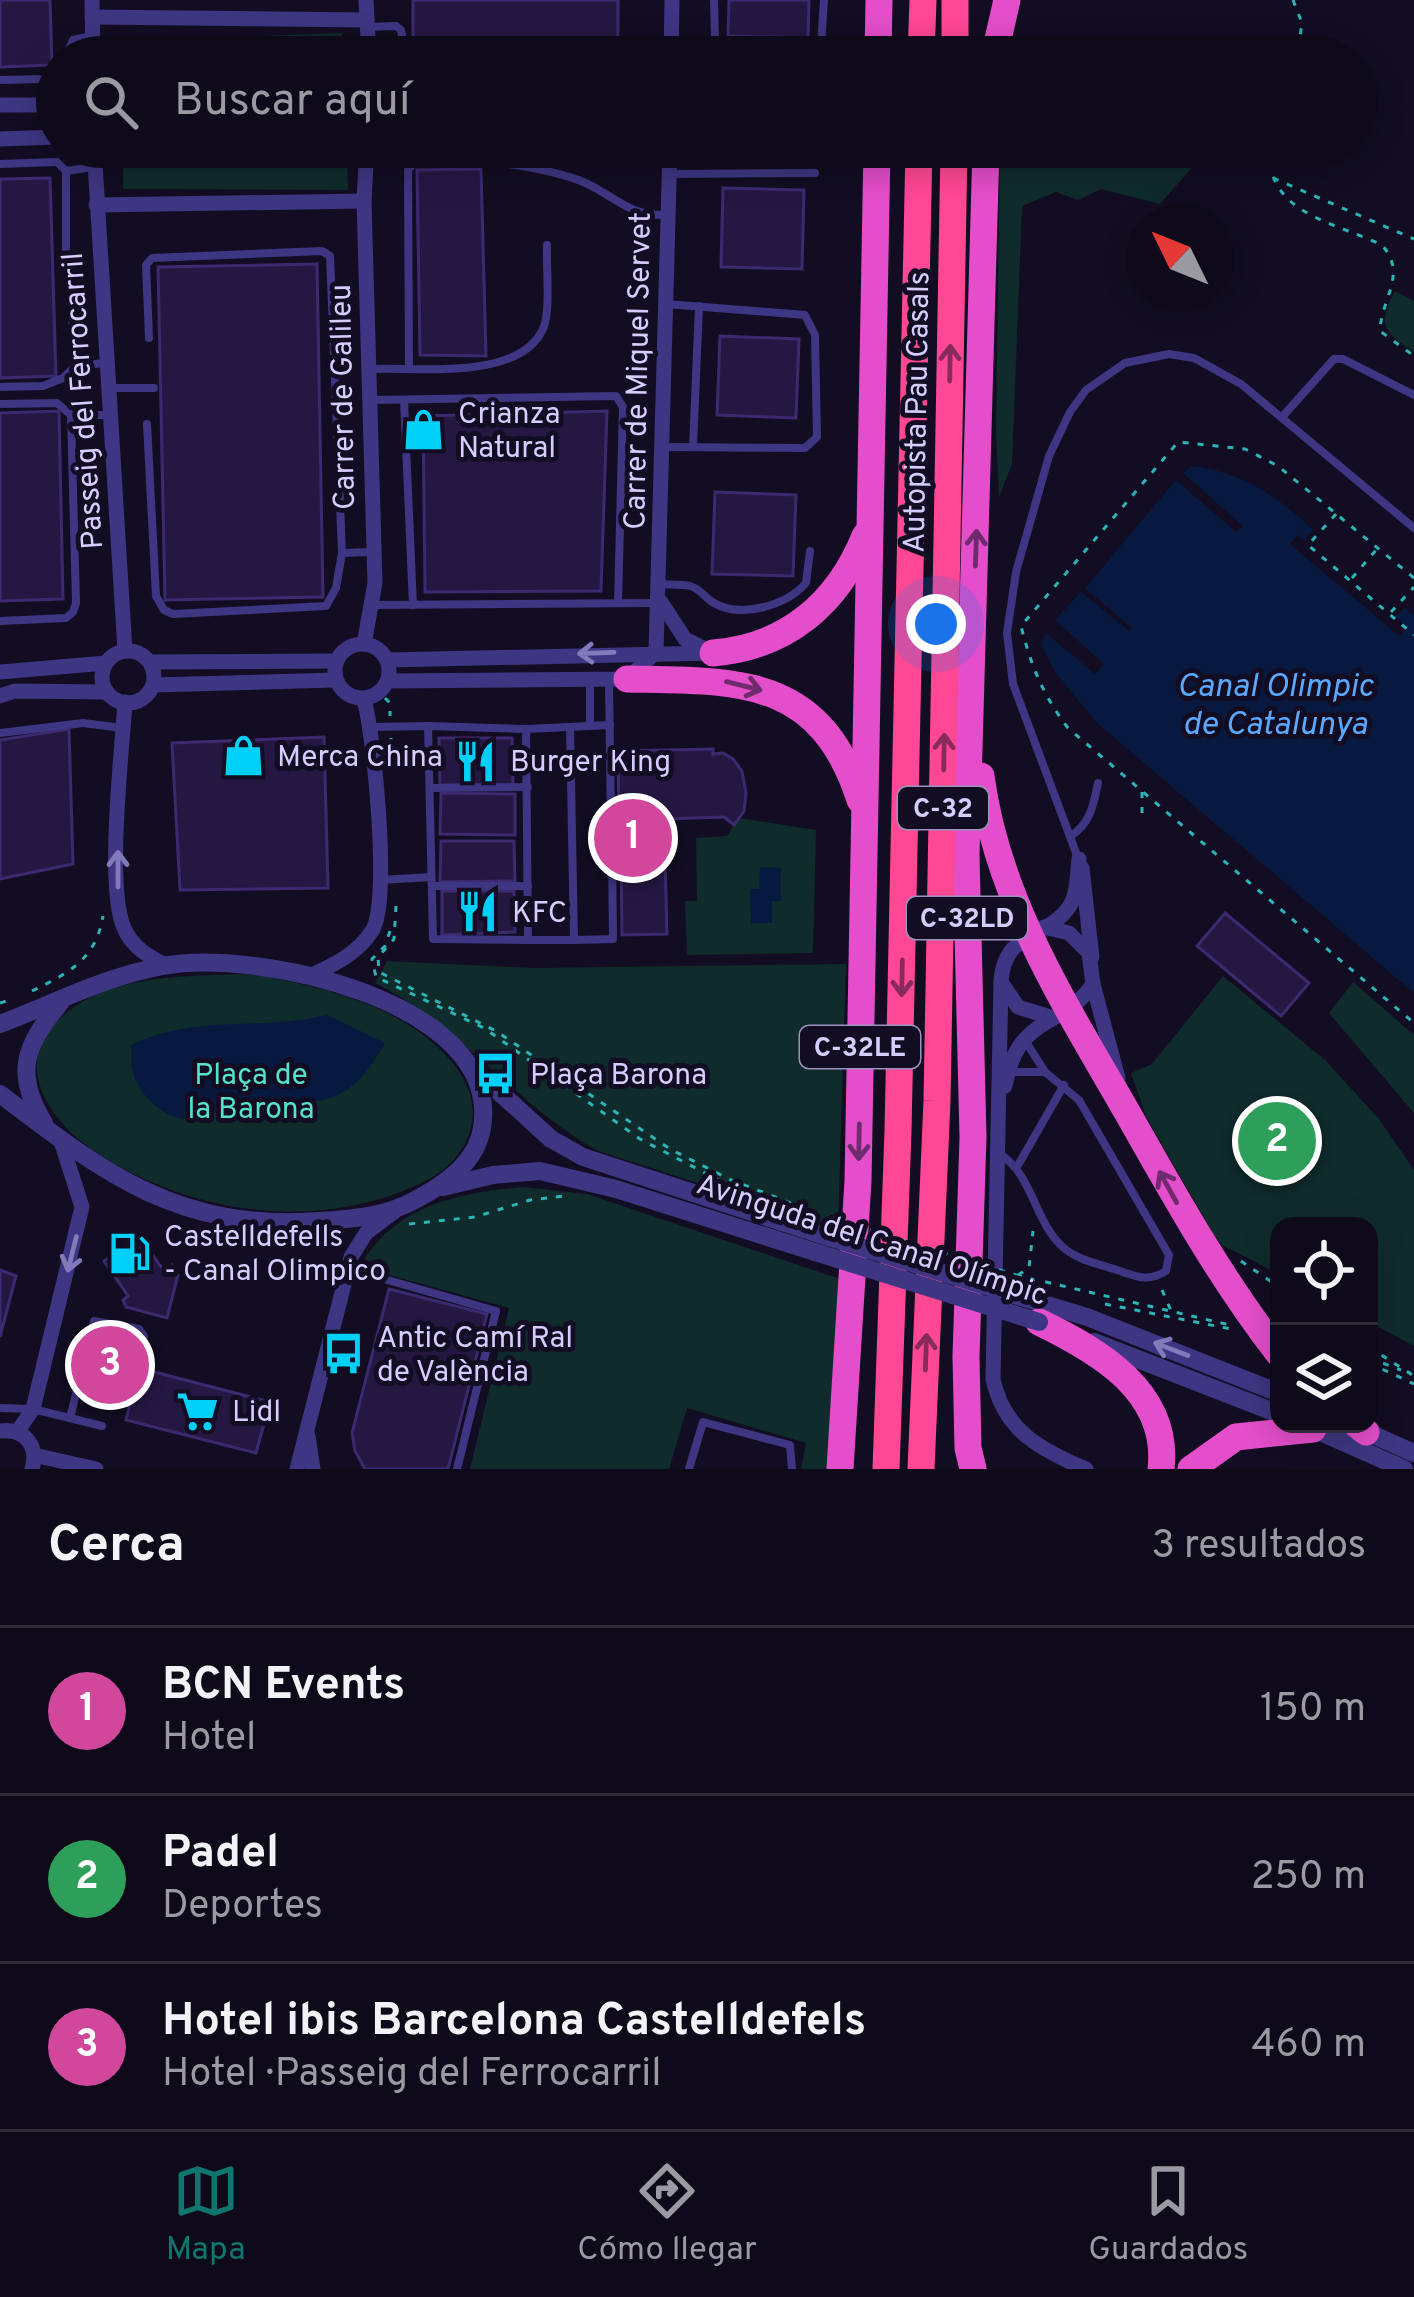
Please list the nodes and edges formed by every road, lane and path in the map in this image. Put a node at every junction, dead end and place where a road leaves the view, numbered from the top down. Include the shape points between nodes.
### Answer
1 (366, 0) edge
2 (673, 0) edge
3 (715, 0) edge
4 (824, 0) edge
5 (879, 0) edge
6 (923, 0) edge
7 (956, 0) edge
8 (988, 0) edge
9 (1006, 0) edge
10 (1293, 0) edge
11 (92, 8) edge
12 (367, 24) junction
13 (93, 36) edge
14 (368, 36) edge
15 (402, 36) edge
16 (672, 36) edge
17 (715, 36) edge
18 (822, 36) edge
19 (878, 36) edge
20 (922, 36) edge
21 (955, 36) edge
22 (990, 36) edge
23 (997, 36) edge
24 (1300, 36) edge
25 (36, 79) edge
26 (0, 80) edge
27 (0, 105) edge
28 (36, 105) edge
29 (36, 138) edge
30 (0, 139) edge
31 (36, 163) edge
32 (0, 164) edge
33 (63, 168) edge
34 (88, 168) edge
35 (95, 168) edge
36 (366, 168) edge
37 (409, 168) edge
38 (517, 168) edge
39 (669, 168) edge
40 (877, 168) edge
41 (919, 168) edge
42 (954, 168) edge
43 (985, 168) edge
44 (1271, 168) edge
45 (66, 171) junction
46 (815, 173) dead end
47 (669, 174) junction
48 (1271, 177) junction
49 (364, 201) junction
50 (96, 205) junction
51 (668, 215) junction
52 (1414, 239) edge
53 (547, 245) dead end
54 (66, 258) dead end
55 (69, 272) dead end
56 (666, 304) junction
57 (699, 306) junction
58 (149, 338) dead end
59 (1414, 356) edge
60 (106, 362) junction
61 (75, 367) junction
62 (409, 368) junction
63 (369, 369) junction
64 (0, 387) edge
65 (108, 388) junction
66 (154, 388) dead end
67 (1414, 395) edge
68 (370, 400) junction
69 (404, 400) junction
70 (0, 404) edge
71 (110, 415) junction
72 (70, 416) junction
73 (1282, 418) junction
74 (147, 424) dead end
75 (662, 447) junction
76 (693, 447) junction
77 (1337, 512) junction
78 (869, 526) junction
79 (1414, 528) edge
80 (1378, 547) junction
81 (810, 551) dead end
82 (373, 552) junction
83 (341, 553) junction
84 (1414, 578) edge
85 (1349, 580) junction
86 (1414, 587) edge
87 (658, 594) junction
88 (618, 603) junction
89 (374, 605) junction
90 (413, 605) junction
91 (1389, 614) junction
92 (0, 621) edge
93 (1414, 635) edge
94 (364, 644) junction
95 (125, 651) junction
96 (656, 652) junction
97 (713, 652) junction
98 (388, 660) junction
99 (336, 661) junction
100 (150, 662) junction
101 (106, 663) junction
102 (973, 665) junction
103 (0, 672) edge
104 (618, 679) junction
105 (335, 680) junction
106 (590, 680) junction
107 (388, 681) junction
108 (153, 685) junction
109 (107, 692) junction
110 (0, 696) edge
111 (364, 699) junction
112 (124, 702) junction
113 (1052, 707) junction
114 (1042, 715) dead end
115 (610, 725) junction
116 (428, 726) junction
117 (590, 726) junction
118 (571, 727) junction
119 (123, 728) junction
120 (371, 728) junction
121 (526, 729) junction
122 (0, 733) edge
123 (1098, 784) dead end
124 (430, 788) junction
125 (528, 788) junction
126 (1142, 791) junction
127 (864, 815) junction
128 (1142, 820) dead end
129 (611, 824) dead end
130 (1071, 836) junction
131 (611, 850) dead end
132 (1079, 859) junction
133 (432, 882) junction
134 (527, 886) junction
135 (385, 892) junction
136 (118, 900) junction
137 (1037, 931) junction
138 (528, 940) junction
139 (574, 940) junction
140 (1092, 963) junction
141 (165, 965) junction
142 (312, 975) junction
143 (1001, 982) junction
144 (1093, 984) junction
145 (63, 1000) junction
146 (0, 1003) edge
147 (1059, 1013) junction
148 (1414, 1023) edge
149 (0, 1024) edge
150 (1024, 1040) junction
151 (472, 1067) junction
152 (1007, 1072) junction
153 (1045, 1072) junction
154 (1064, 1084) junction
155 (0, 1094) edge
156 (1000, 1109) junction
157 (1135, 1126) junction
158 (642, 1136) junction
159 (55, 1137) junction
160 (636, 1153) dead end
161 (999, 1153) junction
162 (1017, 1167) junction
163 (438, 1188) junction
164 (566, 1196) dead end
165 (1036, 1202) junction
166 (396, 1219) junction
167 (823, 1232) junction
168 (1232, 1255) dead end
169 (346, 1268) junction
170 (1157, 1277) junction
171 (1270, 1281) edge
172 (1018, 1285) junction
173 (1053, 1292) dead end
174 (1090, 1301) dead end
175 (1172, 1313) junction
176 (1039, 1322) junction
177 (1270, 1341) edge
178 (141, 1350) dead end
179 (1378, 1353) edge
180 (966, 1358) junction
181 (1378, 1364) edge
182 (1378, 1366) edge
183 (1414, 1376) edge
184 (1414, 1384) edge
185 (1270, 1390) edge
186 (0, 1408) edge
187 (33, 1409) junction
188 (1270, 1411) edge
189 (70, 1418) junction
190 (102, 1426) dead end
191 (307, 1429) junction
192 (9, 1432) edge
193 (1270, 1432) edge
194 (1324, 1433) edge
195 (1370, 1433) edge
196 (1414, 1453) edge
197 (33, 1462) edge
198 (1162, 1468) edge
199 (96, 1469) edge
200 (297, 1469) edge
201 (313, 1469) edge
202 (457, 1469) edge
203 (689, 1469) edge
204 (792, 1469) edge
205 (840, 1469) edge
206 (886, 1469) edge
207 (921, 1469) edge
208 (955, 1469) edge
209 (973, 1469) edge
210 (1086, 1469) edge
211 (1191, 1469) edge
212 (1404, 1469) edge

1 - 12 street
2 - 16 street
3 - 17 lane
4 - 18 lane
5 - 19 highway
6 - 20 highway
7 - 21 highway
8 - 22 highway
9 - 23 highway
10 - 24 path
11 - 12 street
11 - 13 street
12 - 14 street
12 - 15 lane via 396,26
25 - 26 lane
27 - 28 street
29 - 30 street
31 - 32 lane
33 - 45 lane
34 - 45 lane
35 - 50 street, Passeig del Ferrocarril
36 - 49 street, Carrer de Galileu
37 - 62 lane
38 - 51 lane via 567,176 643,216
39 - 47 street, Carrer de Miquel Servet
40 - 78 highway, C-32LE
41 -> 206 highway, Autopista Pau Casals / C-32
207 -> 42 highway, Autopista Pau Casals / C-32 via 937,1101
102 -> 43 highway, C-32LD
44 - 48 path
45 - 54 lane
46 - 47 lane
47 - 51 street, Carrer de Miquel Servet
48 - 52 path
48 - 59 path via 1282,197 1392,257 1394,283 1380,331
49 - 50 street
49 - 63 street, Carrer de Galileu
50 - 60 street, Passeig del Ferrocarril
51 - 56 street, Carrer de Miquel Servet
53 - 62 lane via 545,326 533,343 488,366
55 - 61 lane
56 - 57 lane
56 - 75 street, Carrer de Miquel Servet
57 - 76 lane
57 - 76 lane via 805,315 815,334 817,437 805,448
58 - 83 lane via 152,258 330,256
60 - 61 lane
60 - 65 street, Passeig del Ferrocarril
61 - 64 lane via 43,386
62 - 63 lane
63 - 68 street, Carrer de Galileu
65 - 66 lane
65 - 71 street, Passeig del Ferrocarril
67 - 73 lane via 1334,359
68 - 69 lane
68 - 82 street, Carrer de Galileu
69 - 88 lane via 621,401
69 - 90 lane
70 - 72 lane via 57,403
71 - 72 lane
71 - 95 street, Passeig del Ferrocarril
72 - 92 lane via 74,612
73 - 79 lane
73 - 130 lane via 1218,369 1169,354 1107,373 1059,432 1016,572 1007,633 1013,684
74 - 83 lane via 155,596 164,610 326,606
75 - 76 lane
75 - 87 street, Carrer de Miquel Servet
77 - 80 path
77 - 85 path via 1307,545
77 - 113 path via 1245,449 1178,442 1021,626
78 - 97 highway via 830,599 793,631 745,650
78 - 127 highway, C-32LE
80 - 84 path
80 - 85 path
81 - 87 lane via 806,584 772,605 728,609 690,586
82 - 83 lane
82 - 89 street, Carrer de Galileu
85 - 91 path
86 - 91 path
87 - 88 lane
87 - 96 street, Carrer de Miquel Servet
87 - 97 street via 685,639
88 - 90 lane
89 - 90 lane
89 - 94 street, Carrer de Galileu
91 - 93 path
94 - 98 street
94 - 99 street
95 - 100 street
95 - 101 street
96 - 97 street
96 -> 98 street
96 - 104 street
98 - 107 street
99 - 100 street
99 - 105 street
100 - 108 street
101 - 103 street
101 - 109 street
102 - 137 highway via 986,810 1003,873
102 - 180 highway, C-32LD
104 - 106 street
104 - 115 lane
104 -> 127 highway via 733,681 779,695 823,730
105 - 108 street
105 - 111 street
106 - 107 street
106 - 117 lane
107 - 111 street
108 - 112 street
109 - 110 street
109 - 112 street
111 - 120 street
112 - 119 street
113 - 114 path
113 - 126 path
115 - 117 lane
115 - 129 lane
116 - 120 lane
116 - 121 lane
116 - 124 lane
117 - 118 lane
118 - 121 lane
118 - 139 lane
119 - 122 lane via 83,723
136 -> 119 street
120 - 135 street
121 - 125 lane
123 - 130 lane via 1091,814
124 - 125 lane
124 - 133 lane
125 - 134 lane
126 - 128 path
126 - 148 path
127 -> 205 highway, C-32LE via 858,1181
130 - 132 lane
131 - 139 lane via 613,939
132 - 137 street via 1070,905
132 - 140 street
133 - 134 lane
133 - 135 lane
133 - 138 lane via 433,940
134 - 138 lane
135 - 142 street via 374,928 348,958
135 - 158 path, Avinguda del Canal Olímpic via 394,939 376,962 379,972 473,1017
135 - 158 path via 392,897 389,938 372,958 376,977 484,1028
136 - 141 street via 130,940
136 - 146 path via 105,904 90,956
137 - 140 street via 1076,937
137 - 143 street via 1009,953
137 - 147 highway
138 - 139 lane
140 - 144 street
141 - 142 street via 232,963
141 - 145 street
142 - 151 street via 424,1023
143 - 147 street via 1018,1007
143 - 156 street
144 - 147 street
144 - 157 street
145 - 149 street
145 - 159 street via 29,1049 25,1075
147 - 150 street
147 - 157 highway
150 - 152 street
150 - 153 lane
151 - 163 street via 483,1105 478,1143
151 - 167 street, Avinguda del Canal Olímpic via 569,1150
152 - 153 lane
152 - 156 street
153 - 154 lane
154 - 162 lane
154 - 170 lane via 1168,1256
155 - 159 street
156 - 161 street
177 -> 157 highway
158 - 160 path
158 - 167 path, Avinguda del Canal Olímpic
159 - 166 street via 150,1195 209,1214 284,1224
159 -> 187 street via 82,1207
161 - 162 lane
161 - 210 street via 995,1389 1024,1437
162 - 165 lane
163 - 166 street
163 - 167 street, Avinguda del Canal Olímpic via 540,1171
164 - 166 path via 475,1216
165 - 170 lane via 1070,1253
165 - 172 path via 1028,1268
166 - 169 street via 367,1233
167 - 172 street, Avinguda del Canal Olímpic, bridge
167 - 172 path, Avinguda del Canal Olímpic, bridge
167 - 176 street, Avinguda del Canal Olímpic, bridge
168 - 171 path
169 - 191 street
169 - 202 lane via 496,1311
170 - 175 path
172 - 173 path
172 - 175 path, Avinguda del Canal Olímpic
185 -> 172 street, Avinguda del Canal Olímpic
174 - 175 path, Avinguda del Canal Olímpic via 1244,1330
176 - 188 street, Avinguda del Canal Olímpic
176 - 198 highway via 1098,1353 1136,1388 1159,1428
178 - 189 lane via 139,1329 94,1321
179 - 183 path
180 - 208 highway, C-32LD
180 - 209 highway
181 - 183 path
182 - 184 path
186 - 187 lane
187 - 189 lane
187 - 192 street
189 - 190 lane
191 - 200 street
191 - 201 street
192 - 197 street via 31,1443
193 - 211 highway via 1236,1437
194 - 212 street
195 - 196 street
197 - 199 street
203 - 204 lane via 703,1423 790,1445

